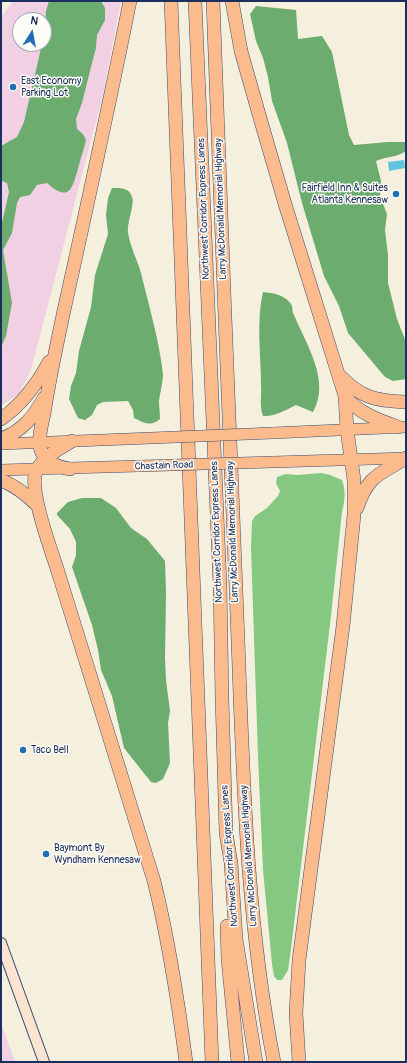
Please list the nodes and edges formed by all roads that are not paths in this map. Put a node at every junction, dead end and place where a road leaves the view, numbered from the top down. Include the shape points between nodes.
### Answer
1 (130, 1) edge
2 (171, 1) edge
3 (195, 1) edge
4 (213, 1) edge
5 (232, 1) edge
6 (55, 351) junction
7 (339, 374) junction
8 (47, 393) junction
9 (345, 396) junction
10 (406, 402) edge
11 (1, 419) edge
12 (402, 427) edge
13 (347, 430) junction
14 (1, 439) edge
15 (72, 441) junction
16 (40, 442) junction
17 (1, 444) edge
18 (47, 458) junction
19 (406, 458) edge
20 (351, 459) junction
21 (37, 469) junction
22 (70, 469) junction
23 (1, 470) edge
24 (1, 480) edge
25 (38, 506) junction
26 (354, 515) junction
27 (226, 833) junction
28 (1, 942) edge
29 (44, 1062) edge
30 (186, 1062) edge
31 (212, 1062) edge
32 (238, 1062) edge
33 (256, 1062) edge
34 (274, 1062) edge
35 (299, 1062) edge

1 - 6 highway
2 - 31 highway
3 - 27 highway, Northwest Corridor Express Lanes via 220,576
4 - 34 highway, Larry McDonald Memorial Highway via 249,880 264,1006
5 - 7 highway via 241,51 256,104
6 - 8 highway
6 - 11 highway via 40,378 24,399
7 - 9 highway
7 - 10 highway via 354,389 370,397 382,401
8 - 14 highway via 22,428
8 - 16 highway
9 - 12 highway via 361,411
9 - 13 highway
12 - 13 main road
13 - 15 main road, bridge
13 - 20 highway
15 - 16 main road
15 - 18 highway
16 - 17 main road
16 - 18 highway via 40,447
18 - 21 highway
18 - 22 highway via 56,465
19 - 20 main road, Chastain Road
19 - 26 highway via 372,479 360,497
20 - 22 main road, Chastain Road, bridge
20 - 26 highway
21 - 22 main road, Chastain Road
21 - 23 main road, Chastain Road
21 - 25 highway via 35,485
24 - 25 highway via 15,486
25 - 30 highway via 154,881 165,925
26 - 35 highway via 299,960 296,1013
27 - 32 highway via 228,959
27 - 33 highway, Northwest Corridor Express Lanes via 231,863 236,939
28 - 29 main road

